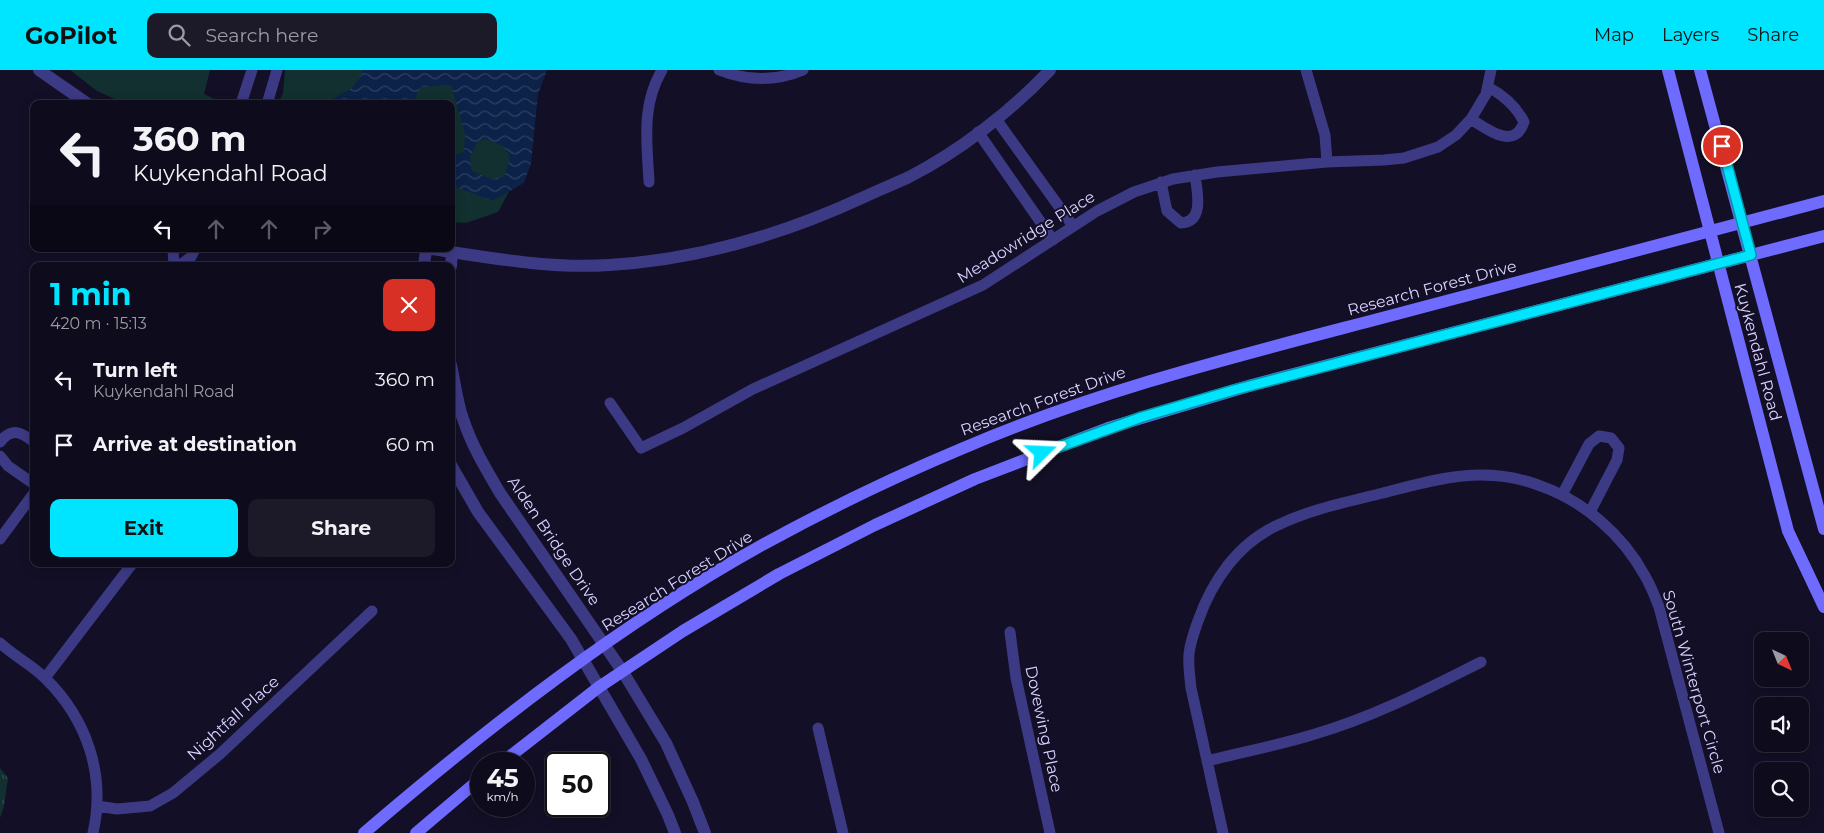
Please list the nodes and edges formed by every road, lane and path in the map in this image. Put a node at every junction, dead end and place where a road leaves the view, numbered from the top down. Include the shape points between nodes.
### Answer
1 (39, 70) edge
2 (252, 70) edge
3 (277, 70) edge
4 (662, 70) edge
5 (719, 70) edge
6 (803, 70) edge
7 (1050, 70) edge
8 (1306, 70) edge
9 (1491, 70) edge
10 (1668, 70) edge
11 (1700, 70) edge
12 (1488, 87) junction
13 (82, 100) edge
14 (242, 100) edge
15 (267, 100) edge
16 (996, 119) junction
17 (1470, 120) junction
18 (978, 132) junction
19 (1327, 162) junction
20 (1195, 175) junction
21 (649, 182) dead end
22 (1161, 182) junction
23 (1824, 200) edge
24 (1743, 222) junction
25 (1073, 226) junction
26 (1710, 232) junction
27 (1824, 236) edge
28 (1053, 240) junction
29 (194, 252) edge
30 (452, 252) joint
31 (1751, 255) junction
32 (184, 262) edge
33 (451, 262) edge
34 (1718, 264) junction
35 (455, 383) edge
36 (610, 403) dead end
37 (30, 439) edge
38 (0, 442) edge
39 (0, 456) edge
40 (455, 472) edge
41 (30, 481) edge
42 (1562, 495) junction
43 (30, 498) edge
44 (1590, 512) junction
45 (1824, 529) edge
46 (0, 538) edge
47 (130, 567) edge
48 (1824, 607) edge
49 (372, 611) dead end
50 (1010, 632) dead end
51 (0, 643) edge
52 (605, 646) junction
53 (583, 660) junction
54 (1480, 662) dead end
55 (623, 672) junction
56 (45, 678) junction
57 (599, 688) junction
58 (818, 728) dead end
59 (516, 752) edge
60 (1207, 761) junction
61 (470, 787) edge
62 (97, 806) junction
63 (93, 833) edge
64 (364, 833) edge
65 (416, 833) edge
66 (674, 833) edge
67 (705, 833) edge
68 (843, 833) edge
69 (1050, 833) edge
70 (1223, 833) edge
71 (1719, 833) edge

1 - 13 street
2 - 14 street
3 - 15 street
4 - 21 street via 647,112
5 - 6 street via 756,79 788,77
7 - 16 street
8 - 19 street via 1325,135
9 - 12 street, Meadowridge Place
10 - 26 main road, Kuykendahl Road
11 - 24 main road, Kuykendahl Road
12 - 17 street, Meadowridge Place
12 - 17 street via 1519,112 1524,122 1520,131 1505,137
16 - 18 street
16 - 25 street
17 - 19 street, Meadowridge Place via 1456,135 1420,154 1384,160
18 - 28 street
18 - 30 street via 910,177 836,210 722,248 681,257 607,265 550,265
19 - 20 street, Meadowridge Place
20 - 22 street, Meadowridge Place
20 - 22 street via 1198,211 1187,223 1181,223 1167,211
22 - 25 street, Meadowridge Place via 1134,192
23 - 24 main road, Research Forest Drive
24 - 26 main road, Research Forest Drive
24 - 31 main road, Kuykendahl Road
25 - 28 street, Meadowridge Place
26 - 34 main road, Kuykendahl Road
26 - 52 main road, Research Forest Drive via 1181,371 1054,412 962,448 860,494 763,545 668,602
27 - 31 main road
28 - 36 street, Meadowridge Place via 983,285 753,389 641,448
29 - 32 street
30 - 33 street
31 - 34 main road
31 - 45 main road, Kuykendahl Road
34 - 48 main road, Kuykendahl Road via 1788,531
34 - 55 main road via 1252,385 1142,417 1060,446 975,479 779,574 683,631
35 - 52 street, Alden Bridge Drive via 463,418 484,466
37 - 38 street via 16,432 9,433
39 - 41 street via 8,466
40 - 53 street via 478,512
42 - 44 street, South Winterport Circle
42 - 44 street via 1589,444 1599,436 1611,438 1619,448 1617,460
42 - 60 street, South Winterport Circle via 1517,478 1458,475 1316,510 1260,536 1221,573 1204,604 1189,653 1191,688
43 - 46 street
44 - 71 street, South Winterport Circle via 1633,557 1659,608
47 - 56 street
49 - 62 street, Nightfall Place via 220,754 173,793 150,806 117,809
50 - 69 street, Dovewing Place via 1016,678
51 - 56 street
52 - 53 main road, Research Forest Drive
52 - 55 street, Alden Bridge Drive
53 - 57 street
53 - 64 main road, Research Forest Drive via 458,754
54 - 60 street via 1390,707 1350,723
55 - 57 main road
55 - 67 street, Alden Bridge Drive via 666,743
56 - 62 street via 74,714 87,740 94,764
57 - 59 main road
57 - 66 street via 641,759
58 - 68 street
60 - 70 street, South Winterport Circle
61 - 65 main road
62 - 63 street

